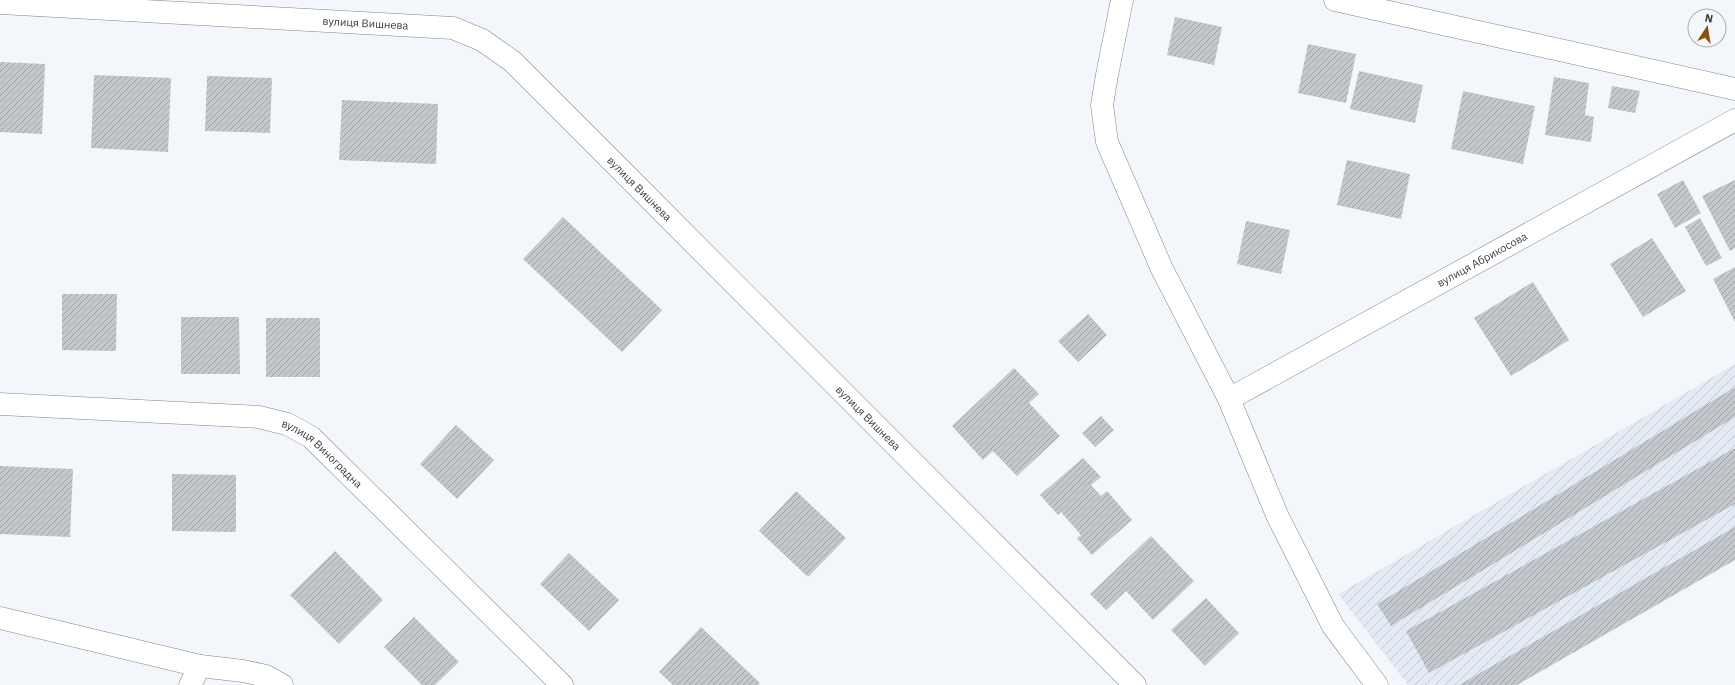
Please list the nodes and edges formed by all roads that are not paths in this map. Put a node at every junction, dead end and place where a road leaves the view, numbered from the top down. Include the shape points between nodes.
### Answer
1 (1122, 0) edge
2 (1335, 0) edge
3 (0, 2) edge
4 (1735, 89) edge
5 (1735, 120) edge
6 (1229, 399) junction
7 (0, 404) edge
8 (0, 618) edge
9 (200, 666) junction
10 (190, 685) edge
11 (282, 685) edge
12 (562, 685) edge
13 (1135, 685) edge
14 (1377, 685) edge

1 - 6 street via 1102,105 1107,142 1162,269
2 - 4 street
3 - 13 street, вулиця Вишнева via 453,28 482,40 512,61
5 - 6 street, вулиця Абрикосова
6 - 14 street via 1277,515 1333,626
7 - 12 street, вулиця Виноградна via 259,417 287,424 311,437
8 - 9 street
9 - 10 street
9 - 11 street via 266,676

